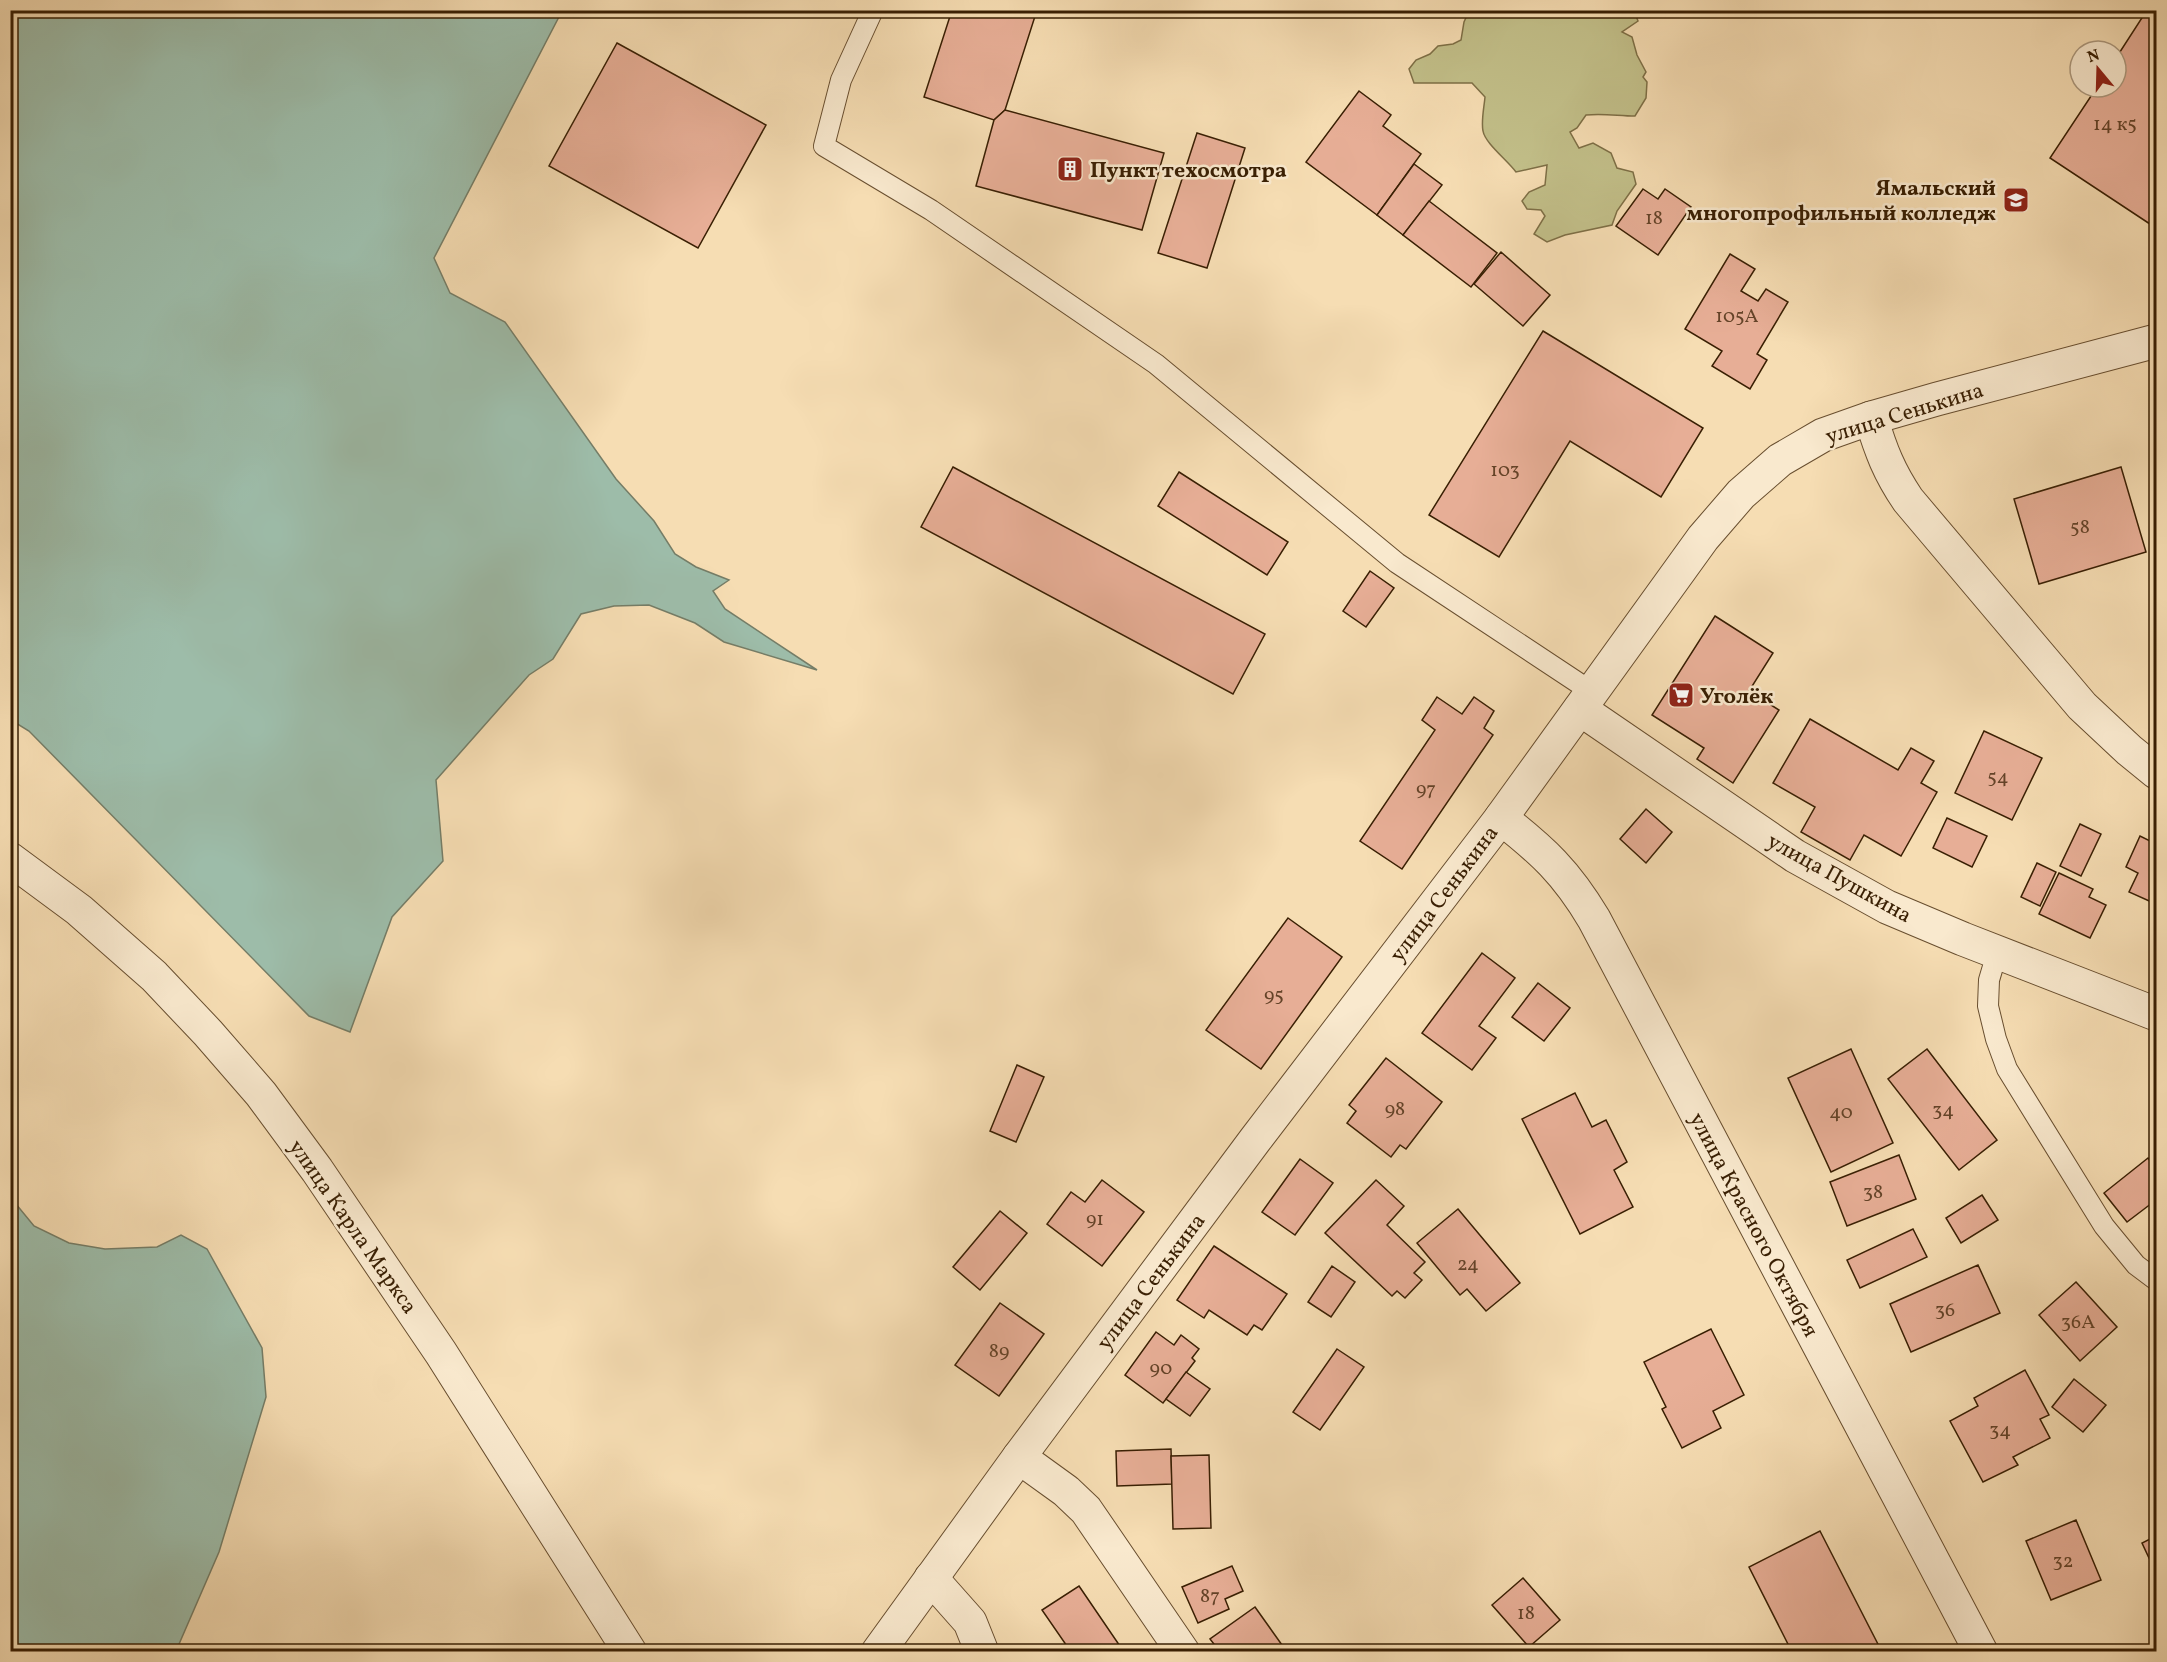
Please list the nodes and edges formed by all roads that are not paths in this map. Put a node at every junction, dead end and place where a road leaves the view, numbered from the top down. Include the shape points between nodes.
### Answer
1 (873, 10) edge
2 (2157, 341) edge
3 (1871, 418) junction
4 (1586, 701) junction
5 (2157, 772) edge
6 (1501, 818) junction
7 (10, 859) edge
8 (1997, 953) junction
9 (2157, 1014) edge
10 (2157, 1280) edge
11 (1019, 1457) junction
12 (931, 1578) junction
13 (630, 1652) edge
14 (878, 1652) edge
15 (982, 1652) edge
16 (1183, 1652) edge
17 (1981, 1652) edge

1 - 4 lane via 841,80 824,146 931,210 1156,364 1397,563
2 - 3 street, улица Сенькина
3 - 4 street, улица Сенькина via 1823,435 1780,460 1741,494 1703,538
3 - 5 street via 1881,454 1915,509 2082,706
4 - 6 street, улица Сенькина
4 - 8 street, улица Пушкина via 1795,856 1887,908
6 - 11 street, улица Сенькина
6 - 17 street, улица Красного Октября via 1557,866 1594,919
7 - 13 street, улица Карла Маркса via 79,910 154,976 261,1094 441,1353
8 - 9 street, улица Пушкина
8 - 10 lane via 1989,980 1988,1006 2007,1070 2104,1226 2136,1265
11 - 12 street, улица Сенькина
11 - 16 street via 1086,1510
12 - 14 street, улица Сенькина
12 - 15 street via 970,1622

